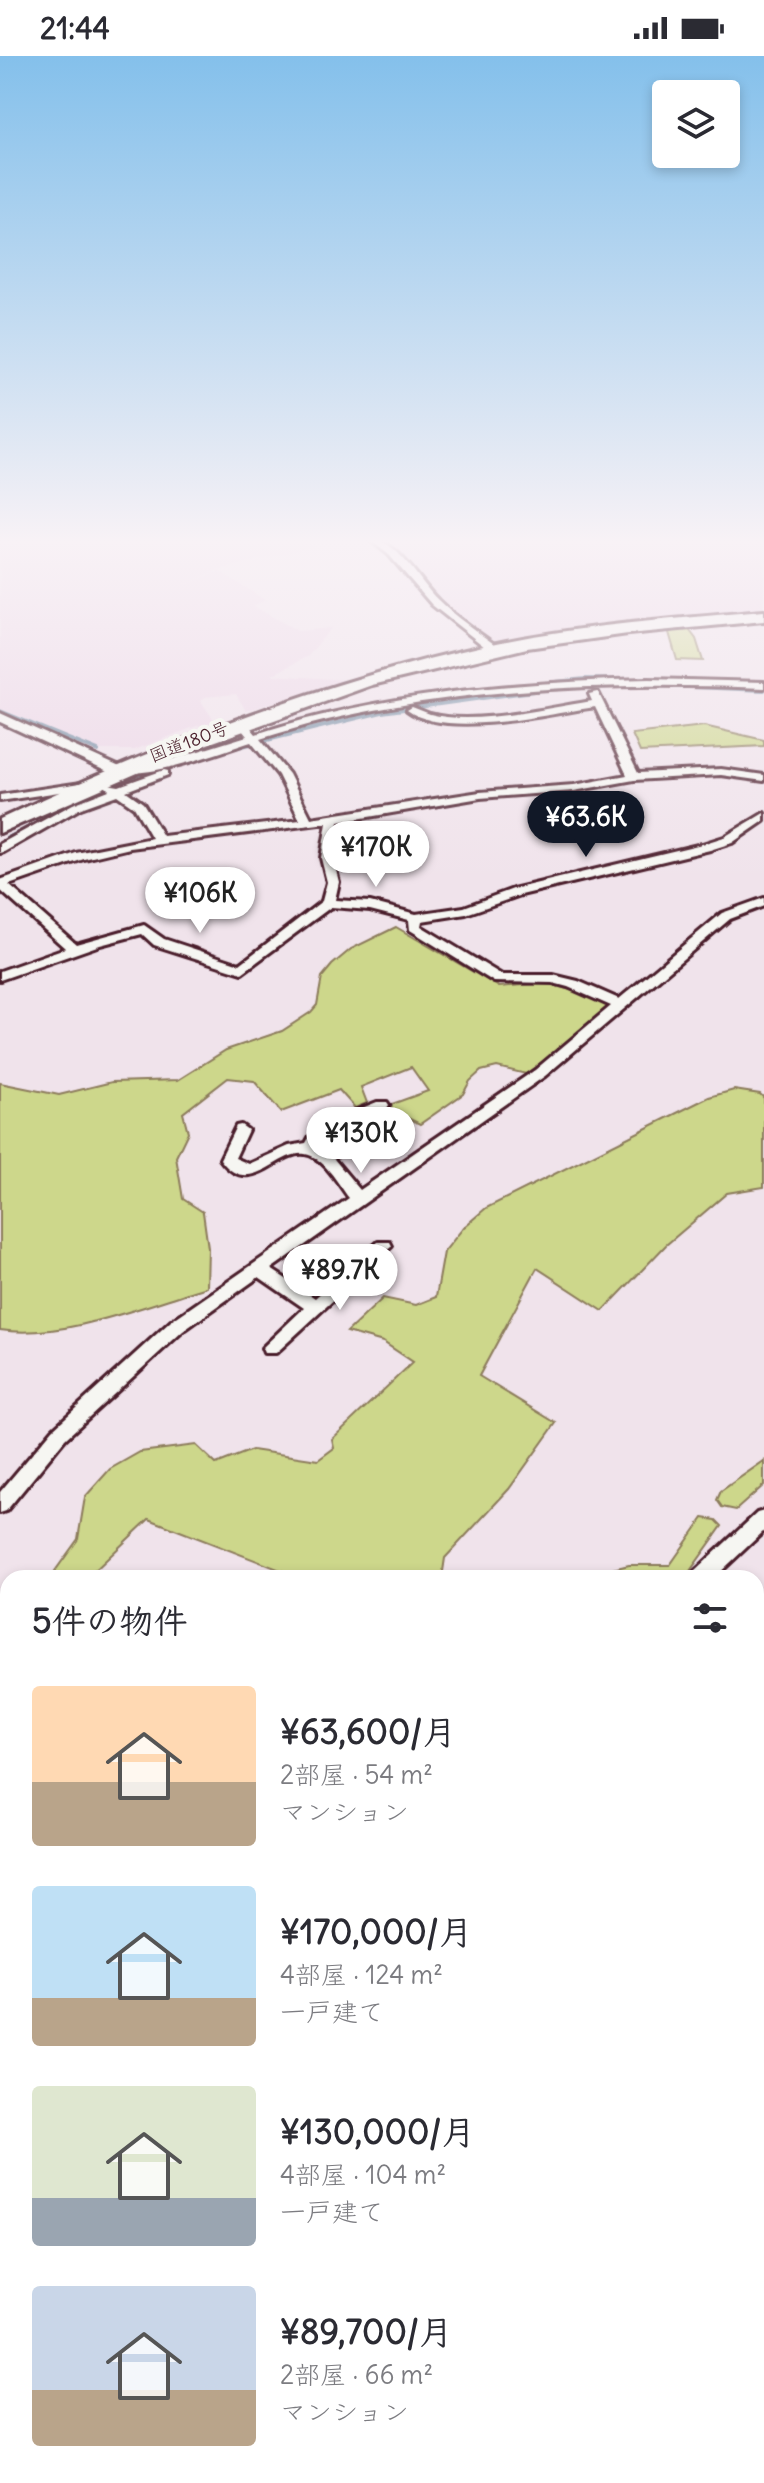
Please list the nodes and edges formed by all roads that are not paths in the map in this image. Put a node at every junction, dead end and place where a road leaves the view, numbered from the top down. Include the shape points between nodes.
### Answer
1 (481, 652) edge
2 (764, 685) edge
3 (590, 686) junction
4 (694, 689) dead end
5 (764, 693) edge
6 (598, 703) junction
7 (412, 710) junction
8 (0, 717) edge
9 (252, 736) junction
10 (634, 777) junction
11 (764, 778) edge
12 (108, 783) junction
13 (0, 798) edge
14 (764, 816) edge
15 (334, 819) junction
16 (307, 822) junction
17 (0, 827) edge
18 (159, 840) junction
19 (0, 849) edge
20 (0, 884) edge
21 (764, 902) edge
22 (328, 903) junction
23 (416, 918) junction
24 (74, 949) junction
25 (0, 976) edge
26 (622, 1006) junction
27 (382, 1105) dead end
28 (241, 1130) dead end
29 (310, 1150) junction
30 (360, 1200) junction
31 (384, 1246) dead end
32 (260, 1269) junction
33 (316, 1307) junction
34 (270, 1348) dead end
35 (0, 1505) edge
36 (764, 1519) edge
37 (710, 1570) edge

1 - 9 highway, 国道180号 via 349,685
2 - 3 street via 668,681
3 - 6 street
3 - 7 street
3 - 9 street via 423,700
4 - 5 street
6 - 7 street via 490,718 430,717
6 - 10 street
7 - 9 street via 293,734
8 - 12 street
9 - 12 highway, 国道180号
9 - 12 street
9 - 16 street via 283,774
10 - 11 street via 721,772
10 - 15 street
12 - 13 street
12 - 17 highway, 国道180号
12 - 18 street via 139,805
12 - 19 street
14 - 23 street via 728,840 706,847 517,892 466,910
15 - 16 street
15 - 22 street via 327,858 333,882
16 - 18 street
18 - 20 street via 80,856
20 - 24 street
21 - 26 street via 726,916
22 - 23 street via 370,906
22 - 24 street via 242,969 159,942 144,929
23 - 26 street via 414,927 499,979 553,979
24 - 25 street
26 - 30 street via 540,1073
27 - 29 street via 320,1131
28 - 29 street via 227,1159 244,1169 256,1169 292,1148
29 - 30 street
30 - 32 street
31 - 33 street
32 - 33 street
32 - 35 street via 177,1326 79,1414
33 - 34 street
36 - 37 street

